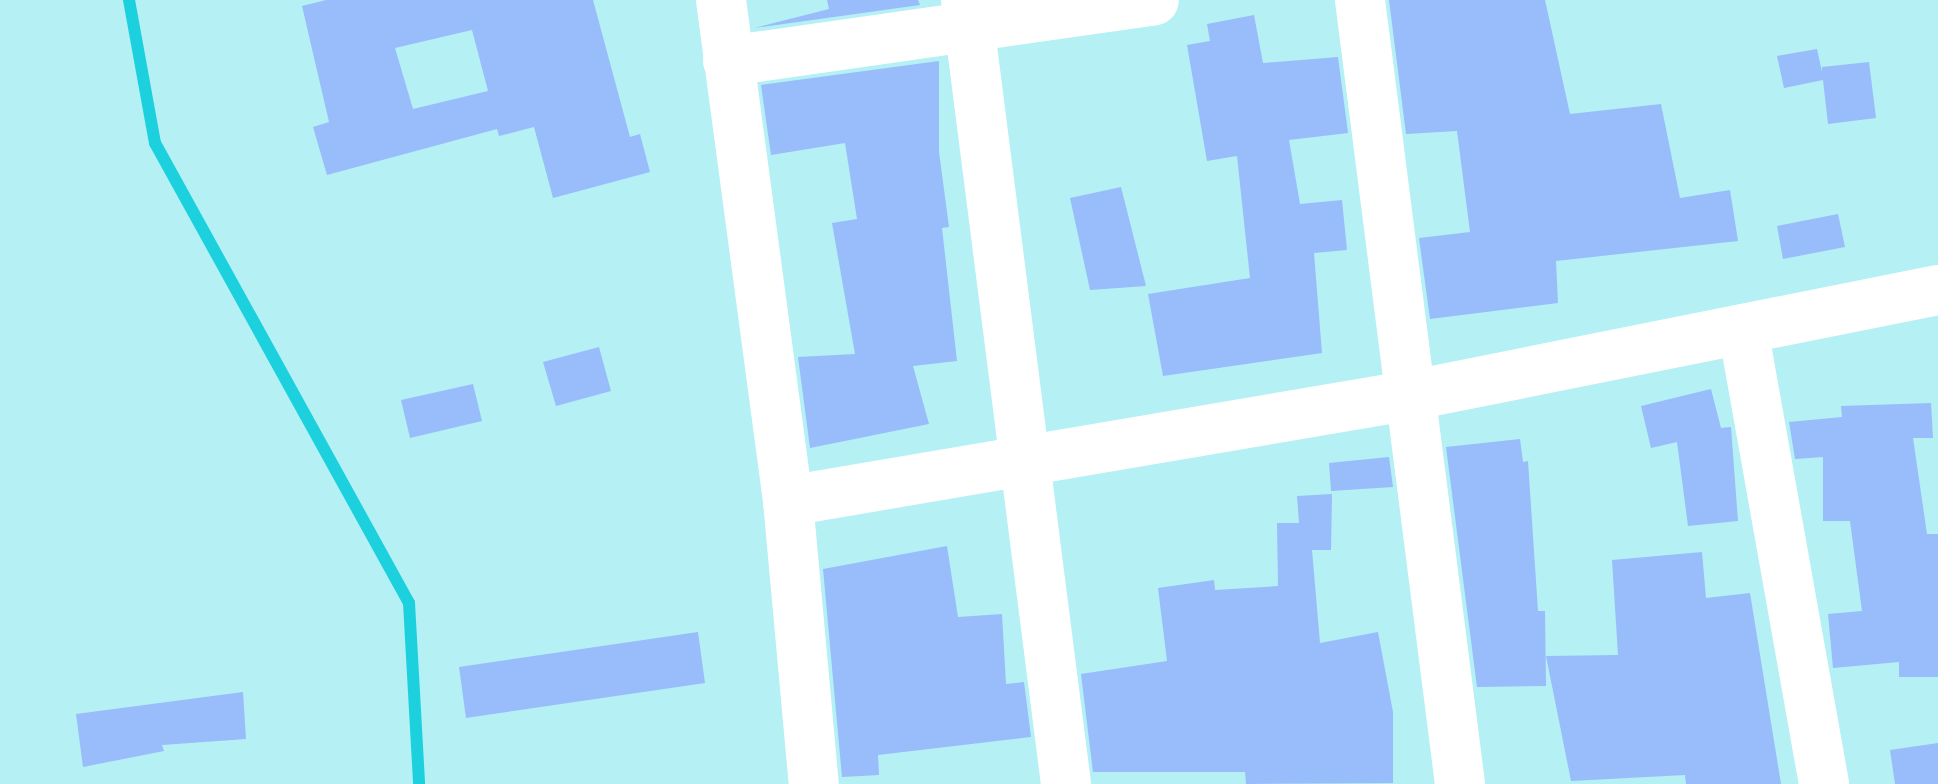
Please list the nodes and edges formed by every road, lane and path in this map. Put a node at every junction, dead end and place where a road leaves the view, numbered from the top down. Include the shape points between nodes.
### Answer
1 (721, 0) edge
2 (1154, 0) edge
3 (1360, 0) edge
4 (968, 12) edge
5 (728, 61) junction
6 (1938, 290) edge
7 (1743, 329) junction
8 (1414, 395) junction
9 (1024, 458) junction
10 (788, 502) junction
11 (814, 784) edge
12 (1066, 784) edge
13 (1460, 784) edge
14 (1824, 784) edge

1 - 5 street
2 - 4 street
3 - 8 street
4 - 5 street
4 - 9 street
5 - 10 street
6 - 7 street
7 - 8 street
7 - 14 street
8 - 9 street
8 - 13 street
9 - 10 street
9 - 12 street
10 - 11 street

